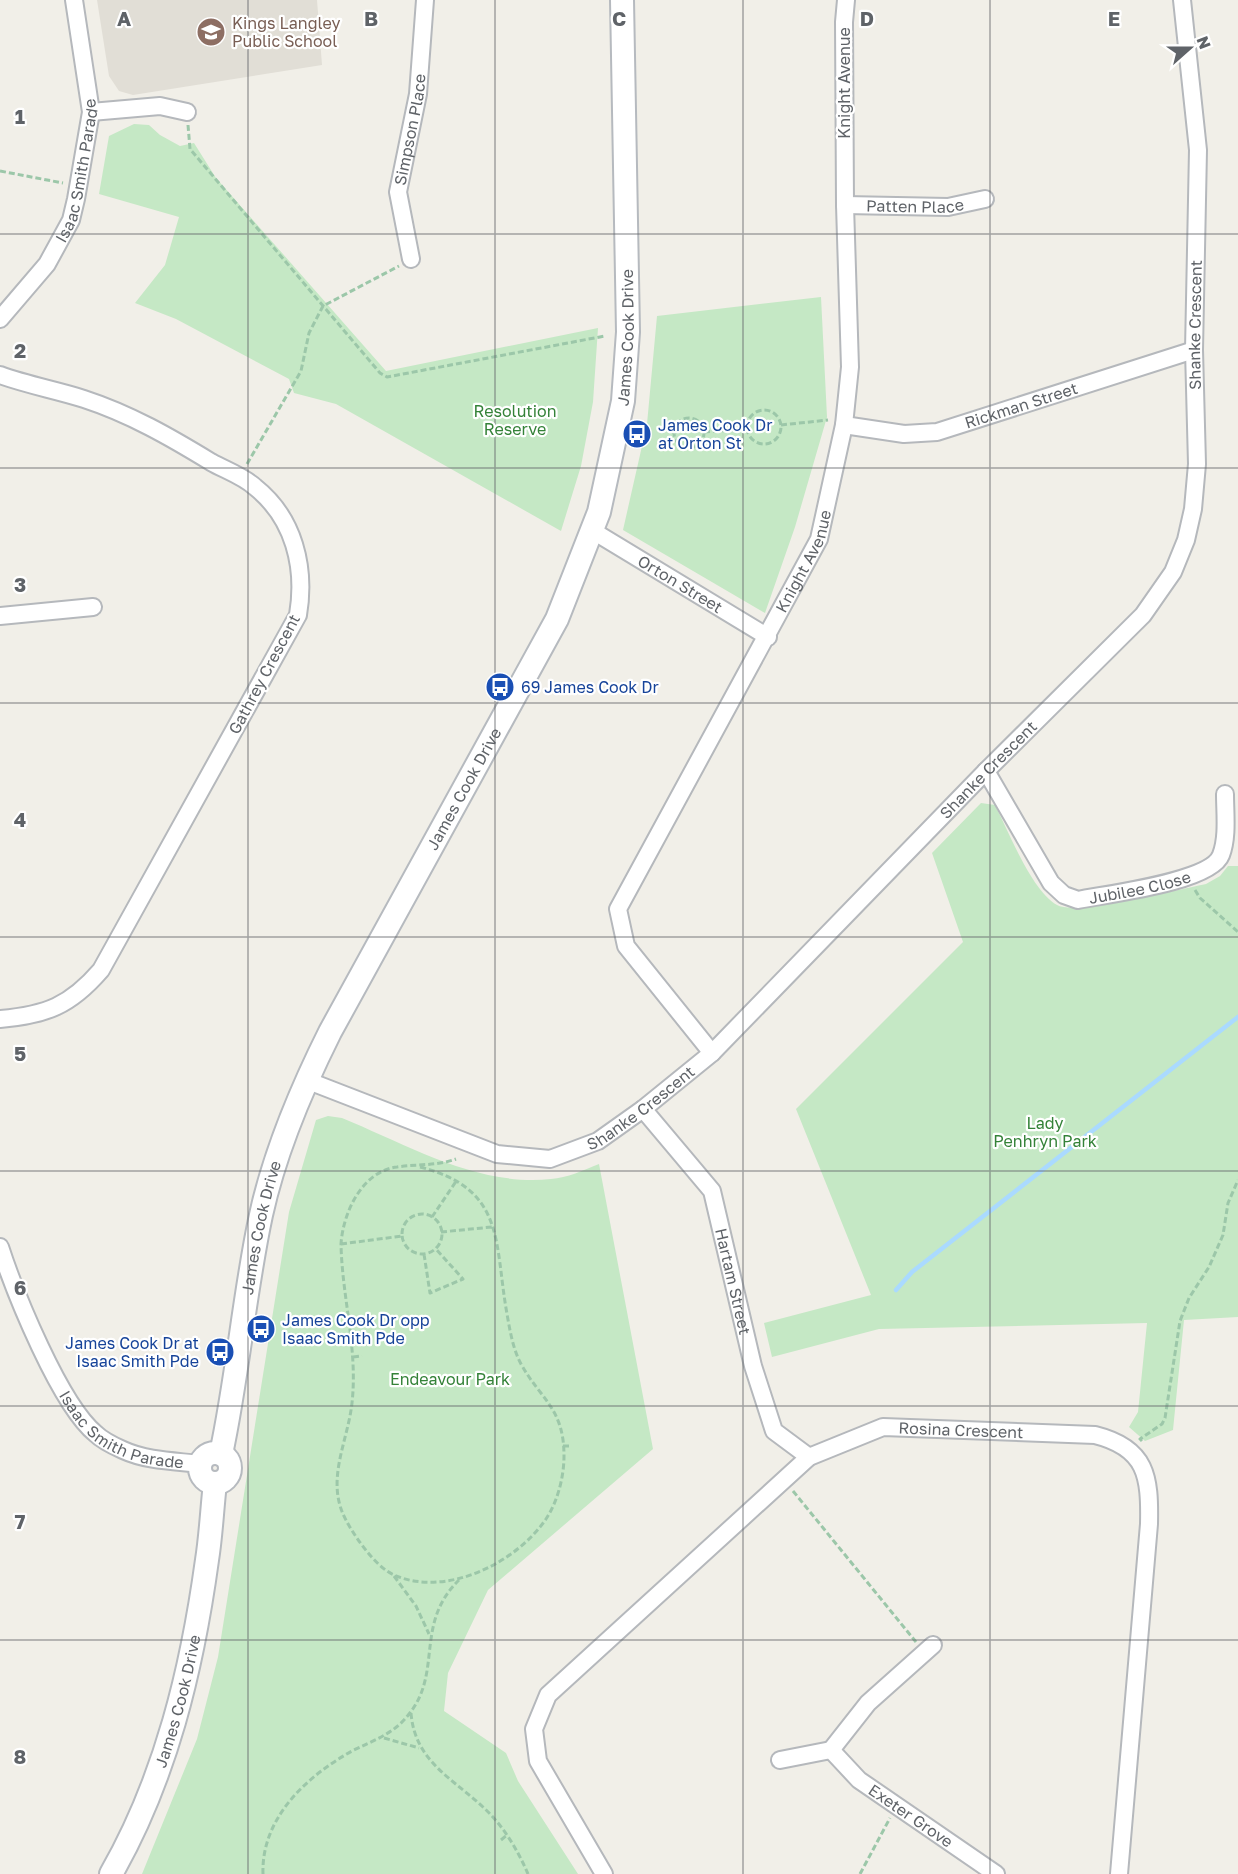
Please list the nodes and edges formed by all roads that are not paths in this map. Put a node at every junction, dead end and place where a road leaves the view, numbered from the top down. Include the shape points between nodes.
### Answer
1 (74, 0) edge
2 (425, 0) edge
3 (622, 0) edge
4 (846, 0) edge
5 (1182, 0) edge
6 (91, 112) junction
7 (187, 112) road end
8 (985, 199) dead end
9 (845, 206) junction
10 (411, 259) road end
11 (0, 319) edge
12 (1194, 350) junction
13 (0, 375) edge
14 (844, 422) junction
15 (593, 531) junction
16 (93, 607) dead end
17 (0, 616) edge
18 (768, 637) junction
19 (986, 771) junction
20 (1225, 794) dead end
21 (0, 1019) edge
22 (712, 1053) junction
23 (306, 1080) junction
24 (643, 1109) junction
25 (0, 1247) edge
26 (221, 1454) junction
27 (809, 1457) junction
28 (200, 1464) junction
29 (215, 1483) junction
30 (933, 1645) road end
31 (831, 1750) junction
32 (780, 1760) dead end
33 (111, 1874) edge
34 (604, 1874) edge
35 (996, 1874) edge
36 (1119, 1874) edge

1 - 6 street, Isaac Smith Parade
2 - 10 street, Simpson Place via 418,94 398,192
3 - 15 street, James Cook Drive via 627,341 618,431
4 - 9 street, Knight Avenue
5 - 12 street, Shanke Crescent via 1198,150
6 - 7 street via 160,106
6 - 11 street, Isaac Smith Parade via 70,220 47,264
8 - 9 street, Patten Place via 948,207
9 - 14 street, Knight Avenue via 850,367
12 - 14 street, Rickman Street via 937,432 904,434
12 - 19 street, Shanke Crescent via 1197,464 1193,509 1173,572 1143,615
13 - 21 street, Gathrey Crescent via 118,411 239,477 268,498 290,531 301,594 298,615 101,970 63,1005 45,1013
14 - 18 street, Knight Avenue via 819,539
15 - 18 street, Orton Street
15 - 23 street, James Cook Drive via 557,619
16 - 17 street
18 - 22 street, Knight Avenue via 618,909 626,946
19 - 20 street, Jubilee Close via 1052,883 1064,895 1078,900 1193,877 1213,868 1225,840
19 - 22 street, Shanke Crescent
22 - 24 street, Shanke Crescent
23 - 24 street, Shanke Crescent via 497,1154 550,1159 598,1141
23 - 26 street, James Cook Drive via 280,1146 261,1216
24 - 27 street, Hartam Street via 712,1191 753,1366 774,1431
25 - 28 street, Isaac Smith Parade via 36,1334 69,1402 84,1422 96,1435 135,1455
26 - 28 street via 209,1454
26 - 29 street via 230,1469 225,1479
27 - 34 street, Rosina Crescent via 548,1695 534,1729 538,1761
27 - 36 street, Rosina Crescent via 883,1427 1095,1435 1123,1446 1135,1457 1150,1487 1149,1524
28 - 29 street via 204,1478
29 - 33 street, James Cook Drive via 206,1569 183,1692 154,1782
30 - 31 street via 868,1703
31 - 32 street
31 - 35 street, Exeter Grove via 859,1780

